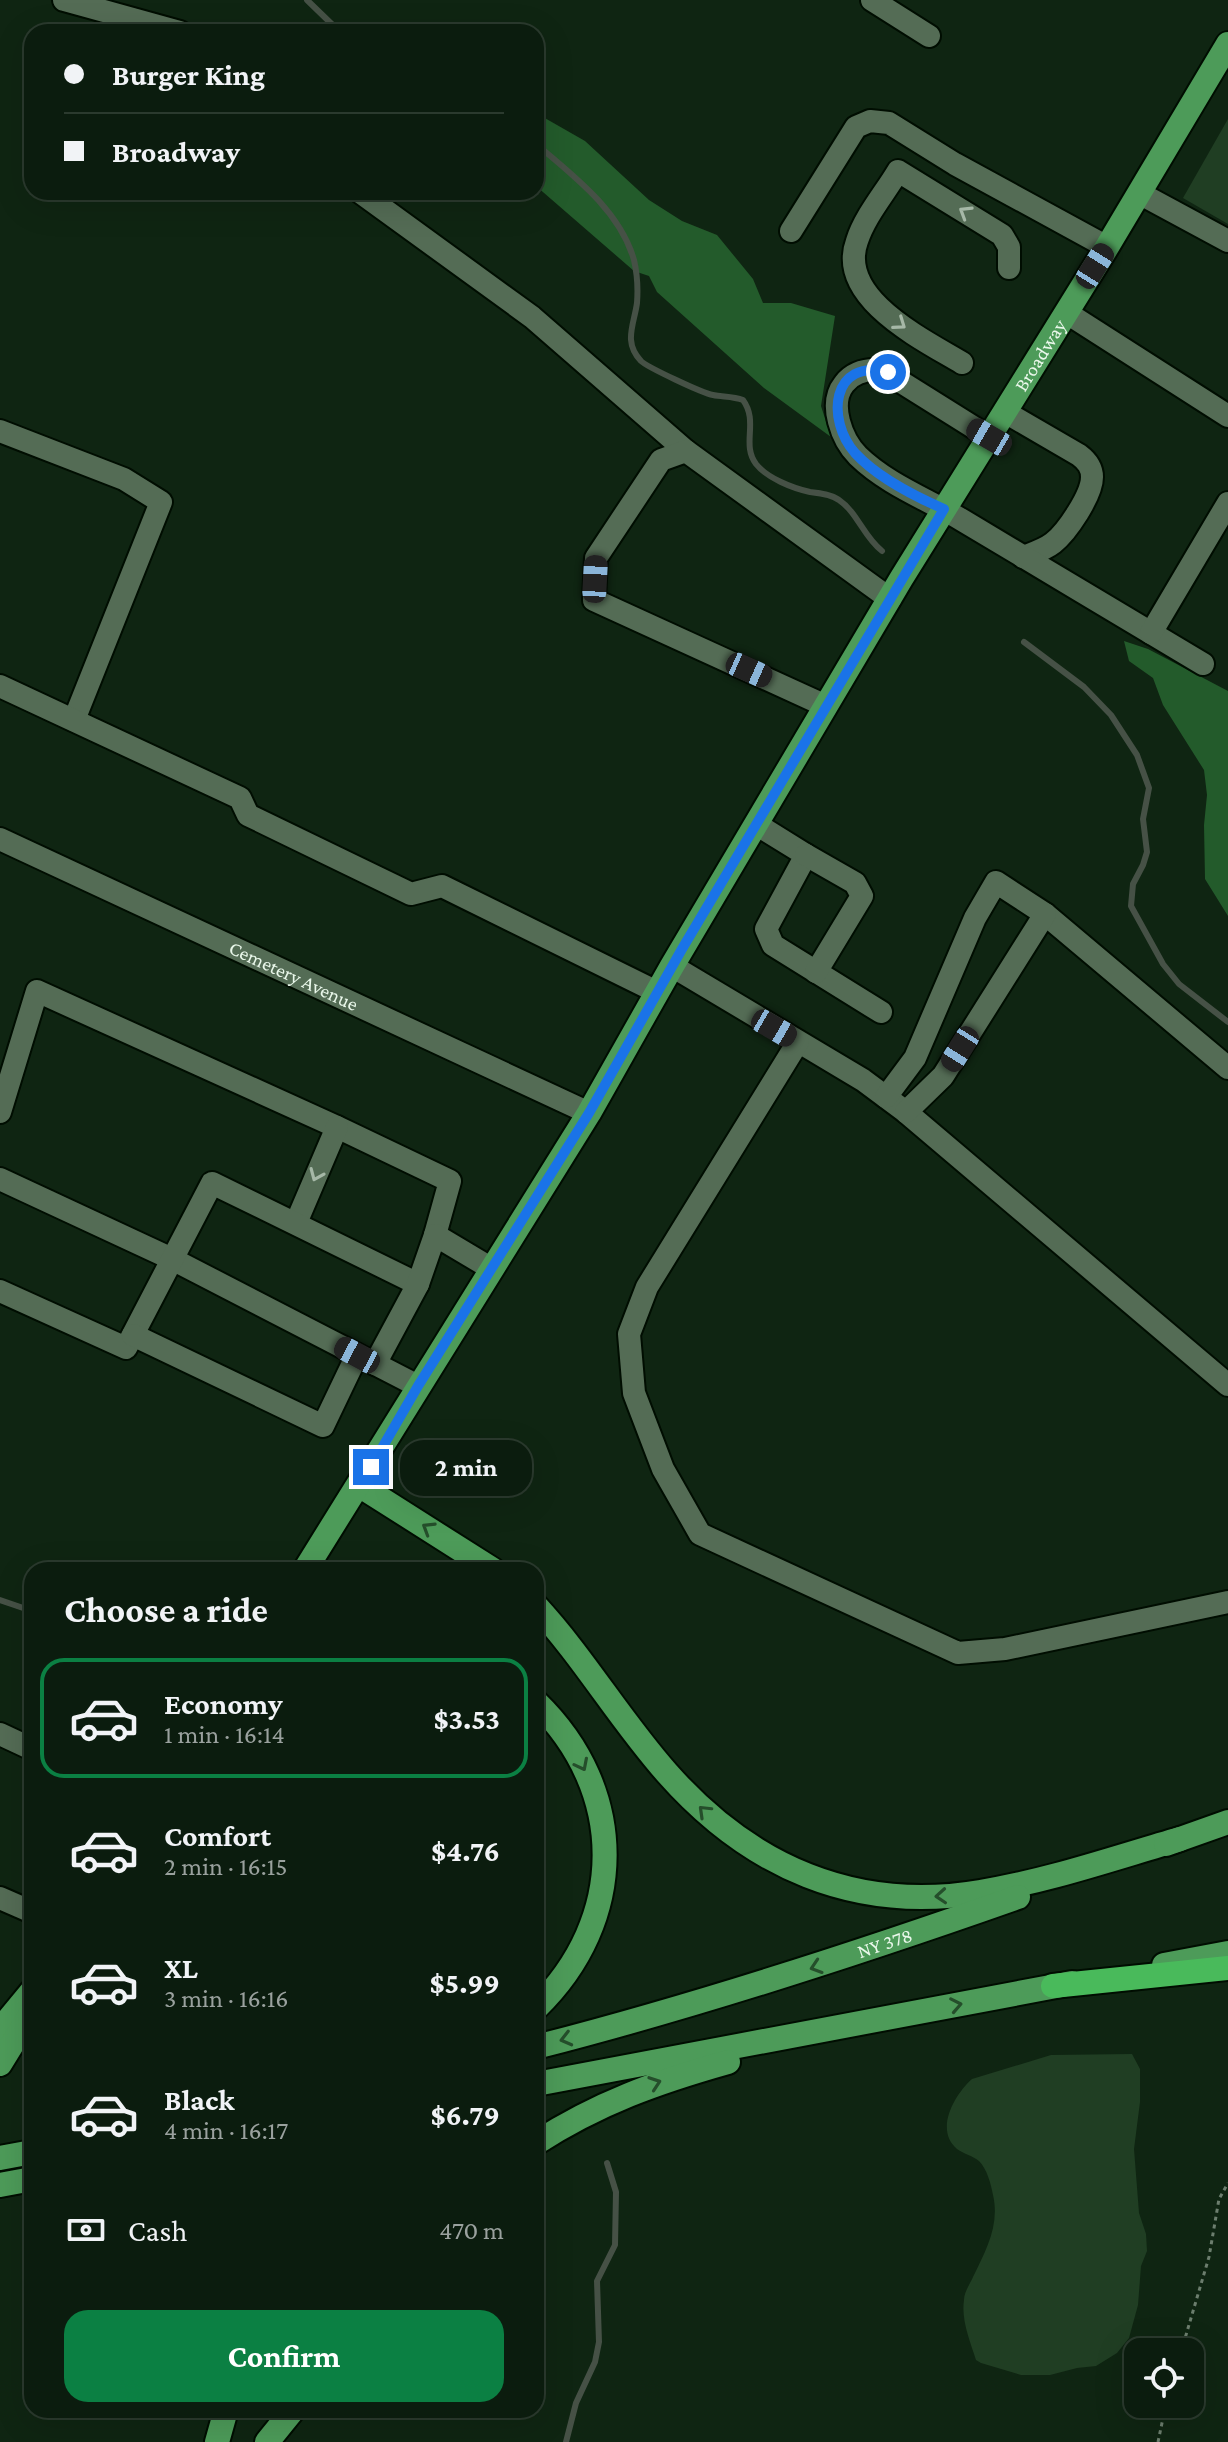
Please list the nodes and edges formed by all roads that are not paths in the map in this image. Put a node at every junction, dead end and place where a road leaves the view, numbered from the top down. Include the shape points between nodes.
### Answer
1 (64, 0) edge
2 (872, 0) edge
3 (151, 24) edge
4 (929, 36) dead end
5 (1228, 44) edge
6 (1139, 193) junction
7 (371, 200) edge
8 (791, 231) dead end
9 (1228, 241) edge
10 (1107, 247) junction
11 (1009, 268) dead end
12 (1067, 313) junction
13 (962, 363) dead end
14 (1005, 412) junction
15 (1228, 416) edge
16 (0, 431) edge
17 (989, 437) junction
18 (686, 451) junction
19 (1227, 505) edge
20 (944, 509) junction
21 (1023, 557) junction
22 (890, 599) junction
23 (1151, 633) junction
24 (1203, 664) dead end
25 (0, 686) edge
26 (826, 706) junction
27 (74, 720) junction
28 (756, 824) junction
29 (0, 839) edge
30 (806, 855) junction
31 (1045, 914) junction
32 (672, 966) junction
33 (816, 972) junction
34 (657, 992) junction
35 (881, 1012) dead end
36 (798, 1042) junction
37 (1228, 1068) edge
38 (886, 1097) junction
39 (0, 1112) edge
40 (906, 1112) junction
41 (589, 1113) junction
42 (337, 1127) junction
43 (0, 1179) edge
44 (296, 1223) junction
45 (435, 1235) junction
46 (172, 1259) junction
47 (492, 1269) junction
48 (418, 1284) junction
49 (0, 1291) edge
50 (133, 1335) junction
51 (366, 1360) junction
52 (1228, 1385) edge
53 (418, 1386) junction
54 (359, 1485) junction
55 (310, 1562) edge
56 (480, 1562) edge
57 (1228, 1602) edge
58 (544, 1615) edge
59 (544, 1711) edge
60 (0, 1734) edge
61 (24, 1745) edge
62 (1228, 1822) edge
63 (1180, 1839) junction
64 (0, 1898) edge
65 (24, 1908) edge
66 (1228, 1953) edge
67 (1228, 1968) edge
68 (1053, 1986) junction
69 (544, 1999) edge
70 (24, 2001) edge
71 (879, 2019) junction
72 (24, 2025) edge
73 (0, 2030) edge
74 (544, 2045) edge
75 (0, 2064) edge
76 (544, 2082) edge
77 (544, 2138) edge
78 (24, 2180) edge
79 (0, 2185) edge
80 (24, 2195) edge
81 (0, 2198) edge
82 (224, 2418) edge
83 (286, 2418) edge
84 (217, 2442) edge
85 (267, 2442) edge

1 - 3 street
2 - 4 street
5 - 6 main road, Broadway
6 - 9 street
6 - 10 main road, Broadway
7 - 18 street via 532,317
8 - 10 street via 856,127 870,121 889,123
10 - 12 main road, Broadway
11 -> 13 street via 1009,247 1002,235 898,171 859,235 856,268 872,300 902,326
12 - 14 main road, Broadway
12 - 15 street
14 - 17 main road, Broadway
14 - 21 street via 1079,455 1092,477 1064,532 1046,548
16 - 27 street via 124,479 161,502
17 - 20 main road, Broadway
17 - 20 street via 888,372 864,371 841,387 837,411 857,455 886,478
18 - 22 street
18 - 26 street via 661,460 596,558 594,600
19 - 23 street
20 - 21 street
20 - 22 main road, Broadway
21 - 23 street
22 - 26 main road, Broadway
23 - 24 street
25 - 27 street
26 - 28 main road, Broadway
27 - 34 street via 240,798 248,815 411,894 442,886
28 - 30 street
28 - 32 main road, Broadway
29 - 41 street, Cemetery Avenue
30 - 33 street via 766,929 773,945
30 - 33 street via 855,883 862,896
31 - 37 street
31 - 38 street via 996,882 975,918 915,1058
31 - 40 street via 943,1076
32 - 34 main road, Broadway
32 - 36 street
33 - 35 street
34 - 41 main road, Broadway
36 - 38 street
36 - 57 street via 647,1287 629,1334 634,1393 663,1469 700,1534 958,1653 1005,1649
38 - 40 street
39 - 42 street via 37,991
40 - 52 street
41 - 47 main road, Broadway
42 -> 44 street
42 - 45 street via 450,1181
43 - 46 street
44 - 46 street via 212,1183
44 - 48 street
45 - 47 street
45 - 48 street
46 - 50 street
46 - 51 street
47 - 53 main road, Broadway
48 - 51 street
49 - 50 street via 126,1348
50 - 51 street via 323,1426
51 - 53 street
53 - 54 main road, Broadway
54 - 55 main road, Broadway
56 -> 54 main road
63 -> 58 main road via 978,1892 915,1897 824,1883 766,1857 704,1811 648,1751
59 -> 69 main road via 587,1772 605,1845 601,1899 593,1925 568,1972
60 - 61 street
62 - 63 main road, NY 378 / NY 378
63 -> 74 main road, NY 378 / NY 378 via 881,1946
64 - 65 street
66 - 68 main road
67 - 68 highway
71 -> 68 main road
70 - 73 main road
71 - 76 main road
77 -> 71 main road via 586,2112 644,2087
72 - 75 main road
78 - 79 main road
80 - 81 main road
82 - 84 main road
83 - 85 main road

